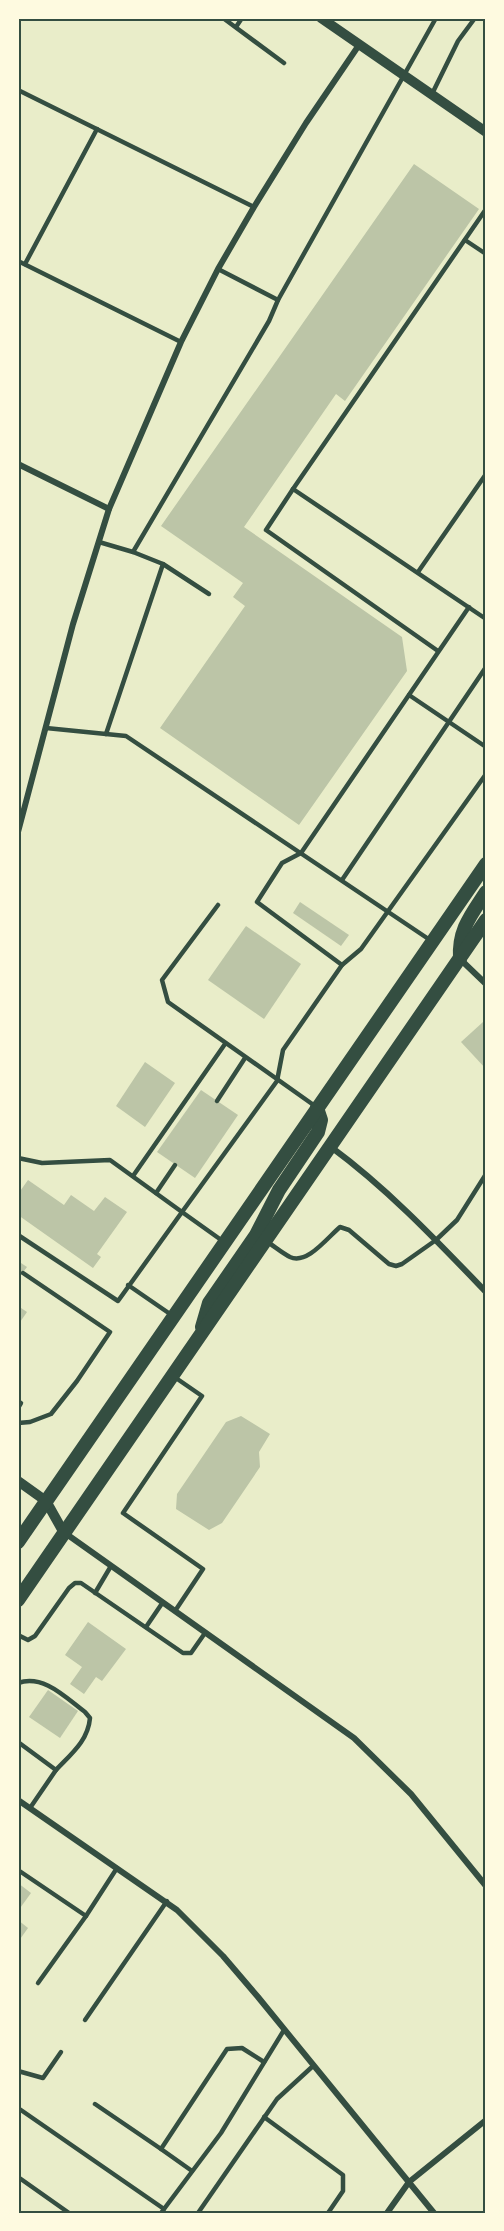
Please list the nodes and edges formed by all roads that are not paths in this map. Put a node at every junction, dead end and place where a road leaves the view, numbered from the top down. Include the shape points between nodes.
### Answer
1 (223, 18) edge
2 (242, 18) edge
3 (321, 18) edge
4 (436, 18) edge
5 (475, 18) edge
6 (236, 27) junction
7 (359, 45) junction
8 (284, 63) dead end
9 (404, 75) junction
10 (18, 90) edge
11 (432, 94) junction
12 (485, 128) edge
13 (96, 129) junction
14 (254, 207) junction
15 (486, 209) edge
16 (465, 240) junction
17 (486, 254) edge
18 (18, 261) edge
19 (25, 264) junction
20 (218, 268) junction
21 (278, 300) junction
22 (181, 342) junction
23 (18, 464) edge
24 (486, 474) edge
25 (293, 489) junction
26 (109, 509) junction
27 (99, 542) junction
28 (133, 552) junction
29 (163, 564) junction
30 (417, 573) junction
31 (209, 594) dead end
32 (469, 607) junction
33 (486, 618) edge
34 (438, 651) junction
35 (486, 667) edge
36 (409, 695) junction
37 (449, 722) junction
38 (46, 728) junction
39 (106, 734) junction
40 (486, 747) edge
41 (486, 774) edge
42 (18, 832) edge
43 (301, 853) junction
44 (486, 864) edge
45 (342, 880) junction
46 (486, 892) edge
47 (218, 905) dead end
48 (388, 911) junction
49 (486, 920) edge
50 (432, 941) junction
51 (460, 959) junction
52 (342, 965) junction
53 (486, 984) edge
54 (225, 1044) junction
55 (245, 1058) junction
56 (277, 1081) junction
57 (217, 1101) dead end
58 (317, 1108) junction
59 (330, 1147) junction
60 (18, 1158) edge
61 (175, 1165) dead end
62 (486, 1174) edge
63 (133, 1176) junction
64 (156, 1193) junction
65 (182, 1212) junction
66 (18, 1235) edge
67 (436, 1240) junction
68 (265, 1241) junction
69 (224, 1242) junction
70 (23, 1273) dead end
71 (128, 1285) junction
72 (486, 1292) edge
73 (173, 1316) junction
74 (196, 1342) junction
75 (173, 1376) junction
76 (18, 1401) edge
77 (18, 1408) edge
78 (18, 1423) edge
79 (18, 1480) edge
80 (46, 1501) junction
81 (64, 1533) junction
82 (18, 1542) edge
83 (111, 1566) junction
84 (95, 1593) junction
85 (18, 1600) edge
86 (162, 1602) junction
87 (175, 1611) junction
88 (146, 1627) junction
89 (205, 1633) junction
90 (18, 1635) edge
91 (18, 1683) edge
92 (18, 1742) edge
93 (56, 1770) junction
94 (18, 1800) edge
95 (30, 1808) junction
96 (117, 1868) junction
97 (18, 1870) edge
98 (486, 1886) edge
99 (167, 1901) junction
100 (86, 1916) junction
101 (38, 1983) dead end
102 (85, 2020) dead end
103 (284, 2030) junction
104 (61, 2052) dead end
105 (264, 2062) junction
106 (313, 2066) junction
107 (18, 2071) edge
108 (95, 2104) dead end
109 (18, 2108) edge
110 (264, 2117) junction
111 (486, 2120) edge
112 (161, 2149) junction
113 (192, 2171) junction
114 (18, 2177) edge
115 (409, 2182) junction
116 (163, 2211) edge
117 (69, 2213) edge
118 (198, 2213) edge
119 (328, 2213) edge
120 (387, 2213) edge
121 (434, 2213) edge

1 - 6 lane
2 - 6 lane
3 - 7 street
4 - 9 lane
5 - 11 lane via 458,41
6 - 8 lane
7 - 9 street
7 - 14 street
9 - 11 street
9 - 21 lane
10 - 13 lane
11 - 12 street
13 - 14 lane
13 - 19 lane
14 - 20 street
15 - 16 lane
16 - 17 lane
16 - 25 lane
18 - 19 lane
19 - 22 lane
20 - 21 lane
20 - 22 street
21 - 28 lane
22 - 26 street
23 - 26 street
24 - 30 lane
25 - 30 lane
25 - 34 lane via 266,530
26 - 27 street
27 - 28 lane
27 - 38 street
28 - 29 lane
29 - 31 lane
29 - 39 lane
30 - 32 lane
32 - 33 lane
32 - 34 lane
34 - 36 lane
35 - 37 lane
36 - 37 lane
36 - 43 lane
37 - 40 lane
37 - 45 lane
38 - 39 lane
38 - 42 street
39 - 43 lane via 126,736
41 - 48 lane
43 - 45 lane
43 - 52 lane via 282,863 257,902
44 - 50 main road
45 - 48 lane
46 - 51 main road via 461,935
47 - 54 lane via 162,980 168,1002
48 - 50 lane
48 - 52 lane via 361,949
49 - 51 main road
50 - 58 main road
51 - 53 street
51 - 59 main road
52 - 56 lane via 283,1050
54 - 55 lane
54 - 63 lane
55 - 56 lane
55 - 57 lane
56 - 58 lane
56 - 65 lane
58 - 69 main road
58 - 74 main road via 321,1120 318,1132 279,1190 256,1235 209,1303
59 - 67 street via 364,1171
59 - 68 main road
60 - 63 lane via 42,1163 110,1160
61 - 64 lane
62 - 67 lane via 458,1220
63 - 64 lane
64 - 65 lane
65 - 69 lane
65 - 71 lane
66 - 71 lane via 118,1301
67 - 68 lane via 396,1266 340,1227 301,1259 291,1258
67 - 72 street
68 - 74 main road
69 - 73 main road
70 - 78 lane via 110,1332 51,1414
71 - 73 lane
73 - 80 main road
74 - 75 main road
75 - 81 main road
75 - 87 lane via 202,1396 123,1514 203,1569
76 - 77 lane
79 - 80 street
80 - 81 street
80 - 82 main road
81 - 83 street
81 - 85 main road
83 - 84 lane
83 - 86 street
84 - 88 lane
84 - 90 lane via 75,1583 35,1636 28,1640
86 - 87 street
86 - 88 lane
87 - 89 street
88 - 89 lane via 186,1654 191,1653
89 - 98 street via 362,1744 411,1794
91 - 93 lane via 46,1684 90,1718 82,1742
92 - 93 lane
93 - 95 lane
94 - 95 street
95 - 96 street
96 - 99 street
96 - 100 lane
97 - 100 lane
99 - 102 lane
99 - 103 street via 223,1956
100 - 101 lane
103 - 105 lane
103 - 106 street
104 - 107 lane via 43,2078
105 - 112 lane via 242,2048 227,2049
105 - 113 lane via 221,2133
106 - 110 lane via 277,2098
106 - 115 street
108 - 112 lane
109 - 116 lane
110 - 118 lane
110 - 119 lane via 343,2175 343,2191
111 - 115 street
112 - 113 lane
113 - 116 lane
114 - 117 lane
115 - 120 street
115 - 121 street

